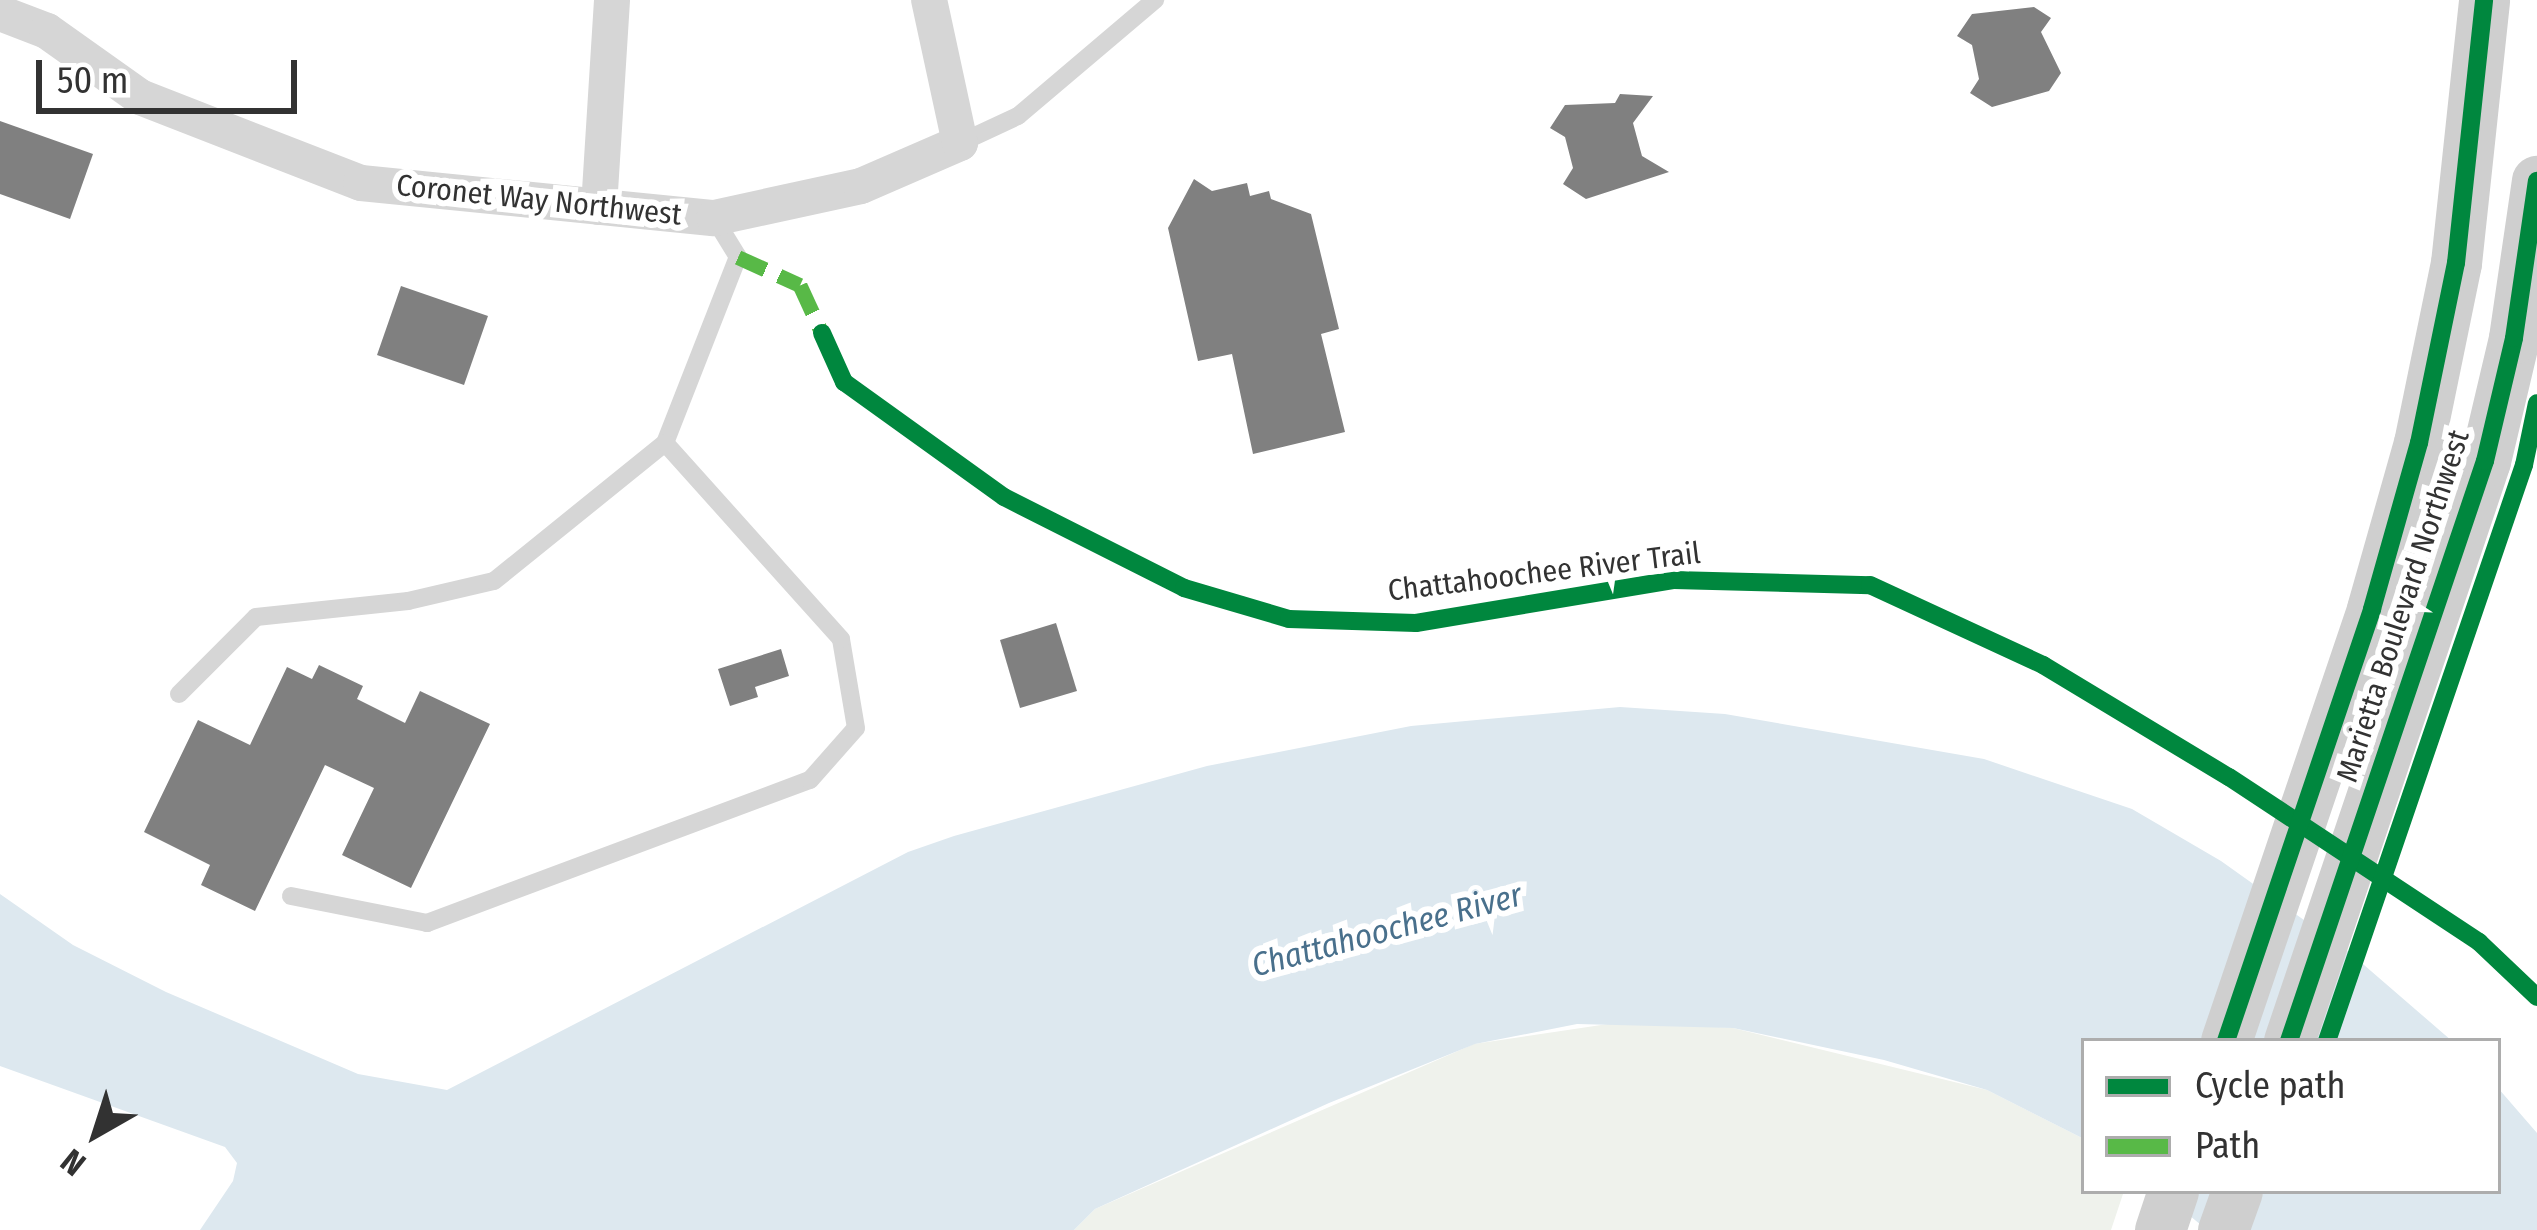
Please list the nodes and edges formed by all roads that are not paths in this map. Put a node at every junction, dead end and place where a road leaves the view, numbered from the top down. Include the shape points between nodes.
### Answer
1 (612, 0) edge
2 (929, 0) edge
3 (1154, 0) edge
4 (2484, 0) edge
5 (0, 13) edge
6 (960, 143) junction
7 (2537, 181) edge
8 (599, 207) junction
9 (714, 218) junction
10 (665, 443) junction
11 (179, 694) dead end
12 (292, 896) dead end
13 (2229, 1033) edge
14 (2291, 1038) edge
15 (2173, 1194) edge
16 (2236, 1194) edge
17 (2160, 1230) edge
18 (2223, 1230) edge

1 - 8 street
2 - 6 street
3 - 6 lane via 1018,116
4 - 13 main road, Marietta Boulevard Northwest via 2456,263 2419,443
5 - 8 street, Coronet Way Northwest via 47,31 140,97 361,183
6 - 9 street, Coronet Way Northwest via 861,187
7 - 14 main road, Marietta Boulevard Northwest via 2514,338 2485,461
8 - 9 street, Coronet Way Northwest
9 - 10 lane via 738,257
10 - 11 lane via 494,581 408,601 256,617
10 - 12 lane via 841,639 856,728 809,780 427,923
15 - 17 main road
16 - 18 main road

